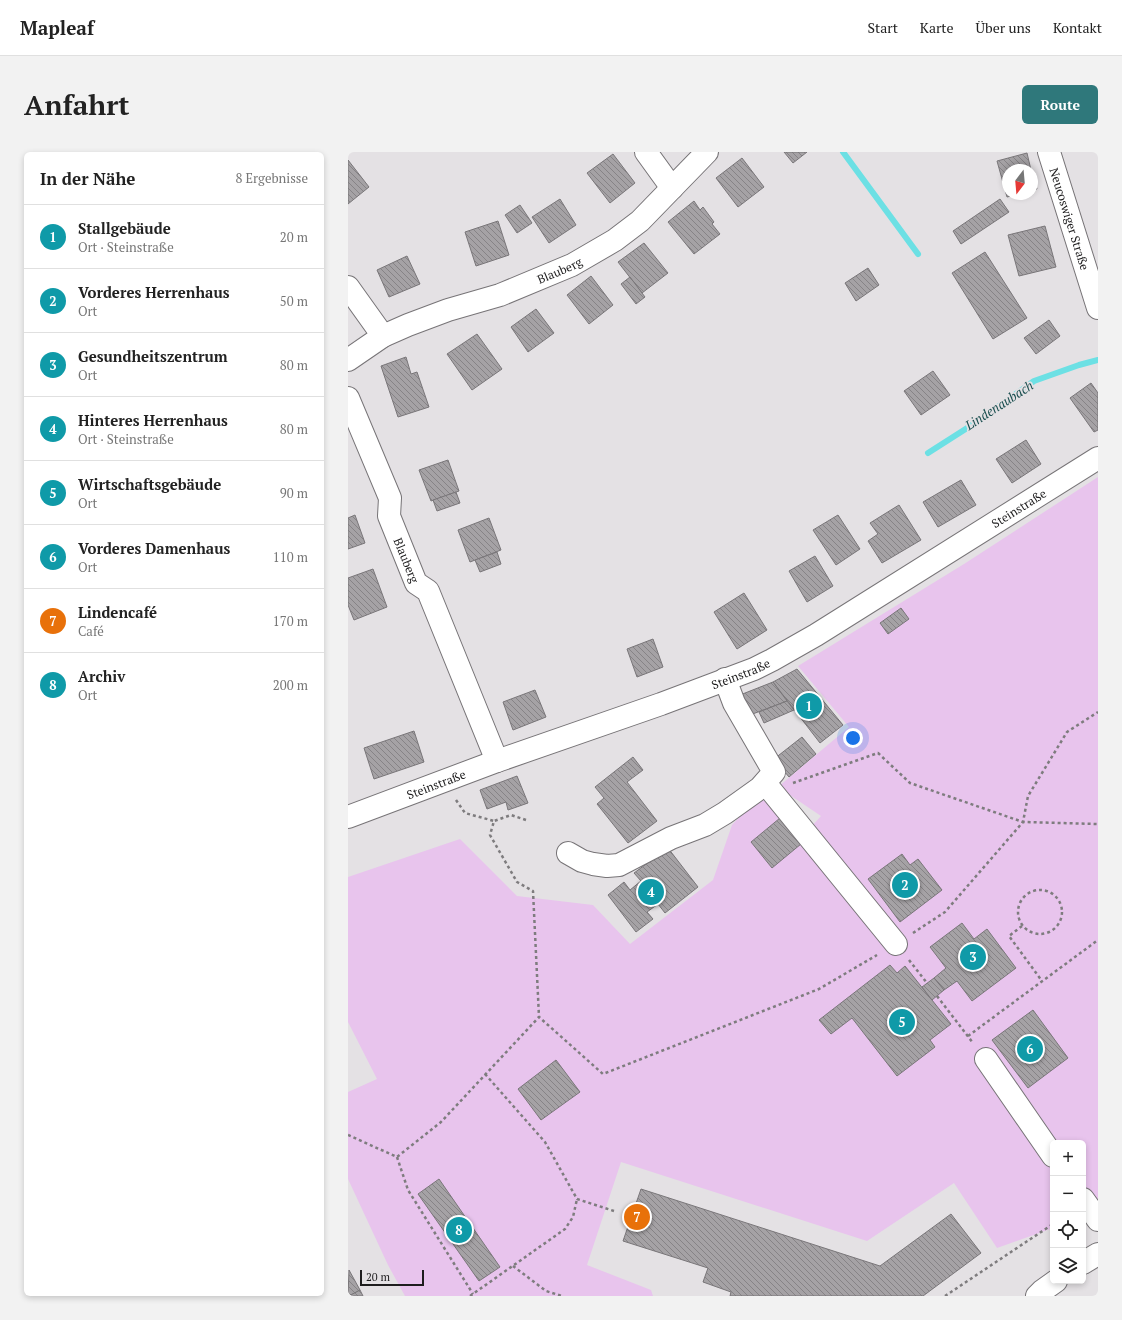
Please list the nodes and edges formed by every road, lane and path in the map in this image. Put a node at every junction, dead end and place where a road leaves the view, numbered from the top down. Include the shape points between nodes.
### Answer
1 (646, 152) edge
2 (707, 152) edge
3 (1049, 152) edge
4 (672, 188) junction
5 (348, 288) edge
6 (1098, 308) edge
7 (384, 336) junction
8 (348, 360) edge
9 (348, 398) edge
10 (1098, 458) edge
11 (724, 679) junction
12 (1098, 712) edge
13 (497, 761) junction
14 (769, 778) junction
15 (443, 782) junction
16 (348, 817) edge
17 (526, 820) dead end
18 (494, 821) junction
19 (1023, 822) junction
20 (1098, 824) edge
21 (568, 854) dead end
22 (1022, 926) junction
23 (1098, 940) edge
24 (896, 944) junction
25 (1042, 981) junction
26 (927, 983) dead end
27 (937, 996) dead end
28 (539, 1017) junction
29 (968, 1036) junction
30 (986, 1060) joint
31 (485, 1074) junction
32 (348, 1135) edge
33 (1050, 1152) edge
34 (397, 1157) junction
35 (577, 1199) junction
36 (1086, 1203) edge
37 (614, 1211) dead end
38 (1098, 1220) edge
39 (1050, 1226) edge
40 (1098, 1254) edge
41 (1086, 1261) edge
42 (513, 1266) junction
43 (1052, 1284) edge
44 (472, 1295) edge
45 (562, 1296) edge
46 (945, 1296) edge
47 (1037, 1296) edge

1 - 4 street
2 - 4 street, Blauberg
3 - 6 street, Neucoswiger Straße
4 - 7 street, Blauberg via 640,220 615,240 572,265 500,295 448,310
5 - 7 street
7 - 8 street, Blauberg
9 - 13 street, Blauberg via 390,498 389,516 416,583 428,592
10 - 11 street, Steinstraße via 772,660
11 - 13 street, Steinstraße via 661,704
11 - 14 street
12 - 19 path via 1067,732 1028,796
13 - 15 street, Steinstraße
14 - 19 path via 785,786 878,753 910,783
14 - 21 street via 760,788 705,825 671,838 620,865 593,864
14 - 24 street
15 - 16 street, Steinstraße
15 - 18 path via 465,813
17 - 18 path via 511,815
18 - 28 path via 490,835 497,849 517,882 534,891
19 - 20 path
19 - 24 path via 944,912
22 - 22 path via 1035,934 1051,932 1061,919 1062,910 1058,899 1044,890 1029,893 1018,909
22 - 25 path via 1009,936
23 - 25 path
24 - 26 path
24 - 28 path via 819,989 603,1074
25 - 29 path
27 - 29 path
28 - 31 path
29 - 30 path
30 - 33 street
31 - 34 path via 441,1122
31 - 35 path via 545,1142
32 - 34 path
34 - 44 path via 408,1190
35 - 37 path
35 - 42 path via 572,1217 565,1229
36 - 38 street
39 - 46 path
40 - 41 street
42 - 44 path
42 - 45 path via 546,1291
43 - 47 street

